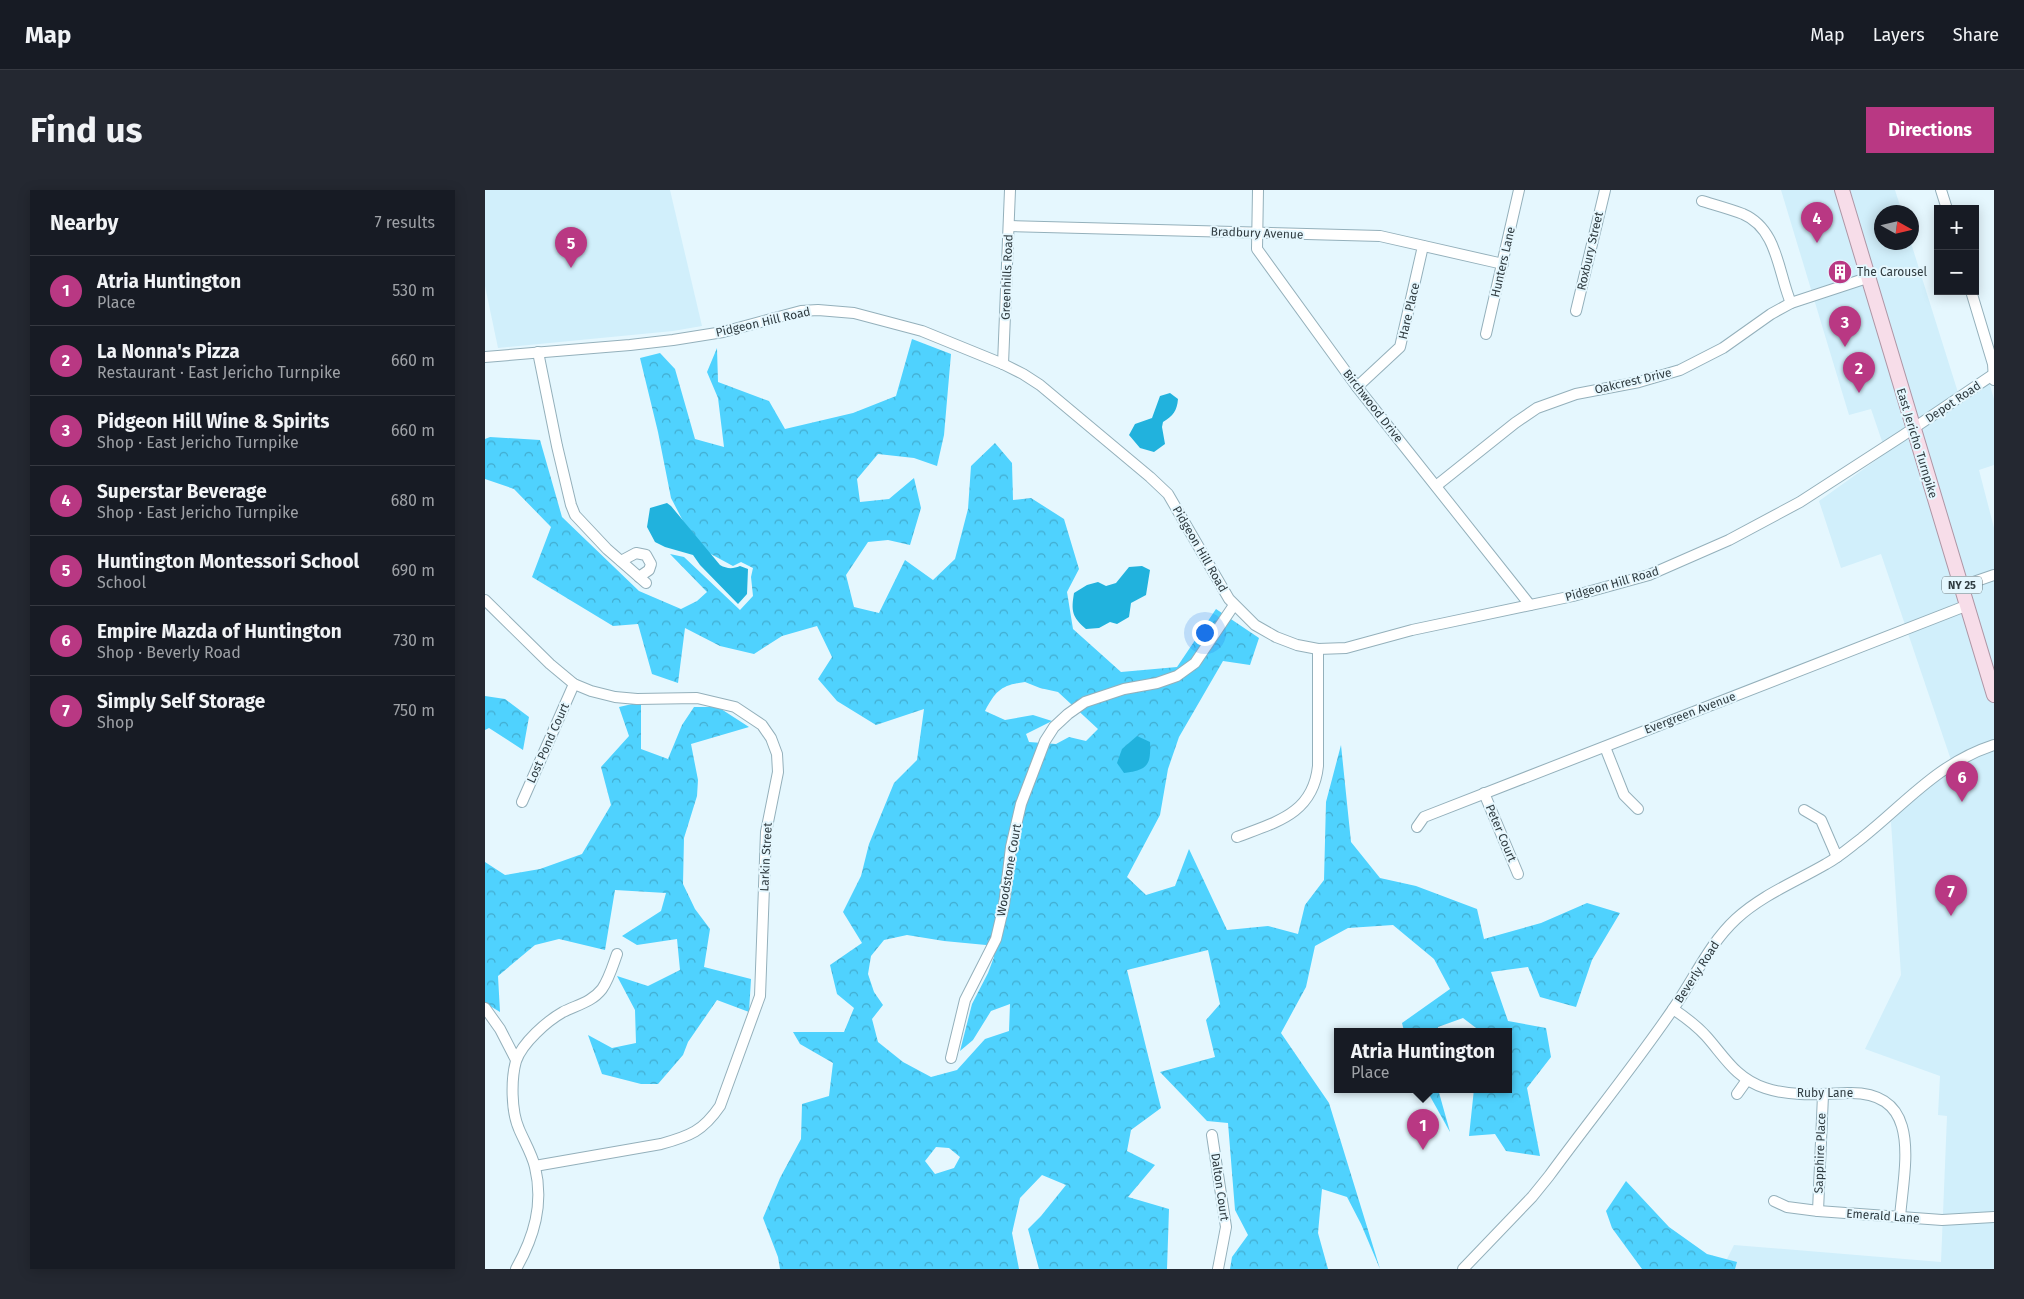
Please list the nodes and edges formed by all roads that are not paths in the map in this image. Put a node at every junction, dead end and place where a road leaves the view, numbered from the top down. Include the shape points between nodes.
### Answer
1 (1010, 190) edge
2 (1258, 190) edge
3 (1519, 190) edge
4 (1605, 190) edge
5 (1842, 190) edge
6 (1941, 190) edge
7 (1702, 201) dead end
8 (1946, 205) edge
9 (1009, 226) junction
10 (1256, 232) junction
11 (1423, 246) junction
12 (1503, 264) junction
13 (1867, 278) junction
14 (1972, 295) edge
15 (1791, 303) junction
16 (1576, 311) dead end
17 (1487, 334) dead end
18 (538, 352) junction
19 (485, 357) edge
20 (1003, 364) junction
21 (1994, 374) edge
22 (1994, 382) edge
23 (1357, 386) junction
24 (1913, 429) junction
25 (1436, 486) junction
26 (621, 561) junction
27 (1994, 575) edge
28 (1962, 586) junction
29 (485, 600) edge
30 (1530, 605) junction
31 (1968, 605) junction
32 (1234, 606) junction
33 (1318, 649) junction
34 (574, 684) junction
35 (1994, 695) edge
36 (1994, 745) edge
37 (1605, 747) junction
38 (1484, 793) junction
39 (522, 802) dead end
40 (1638, 809) dead end
41 (1804, 810) dead end
42 (1417, 828) dead end
43 (1237, 837) dead end
44 (1837, 857) junction
45 (1518, 874) dead end
46 (617, 954) dead end
47 (485, 1008) edge
48 (1673, 1009) junction
49 (951, 1058) dead end
50 (517, 1060) junction
51 (1747, 1080) junction
52 (1737, 1094) dead end
53 (1823, 1095) junction
54 (1212, 1135) dead end
55 (535, 1166) junction
56 (1774, 1201) dead end
57 (1818, 1212) junction
58 (1900, 1217) junction
59 (1994, 1217) edge
60 (516, 1269) edge
61 (1218, 1269) edge
62 (1463, 1269) edge

1 - 9 street, Greenhills Road
2 - 10 street, Birchwood Drive
3 - 12 street, Hunters Lane
4 - 16 street, Roxbury Street
5 - 13 main road, East Jericho Turnpike / NY 25
6 - 8 street
7 - 15 street via 1744,214 1760,226 1775,250
9 - 10 street, Bradbury Avenue
9 - 20 street, Greenhills Road
10 - 11 street, Bradbury Avenue via 1380,236
10 - 23 street, Birchwood Drive via 1257,249
11 - 12 street, Bradbury Avenue
11 - 23 street, Hare Place via 1400,347
12 - 17 street, Hunters Lane
13 - 15 street, Oakcrest Drive
13 - 24 main road, East Jericho Turnpike / NY 25
14 - 21 street
15 - 25 street, Oakcrest Drive via 1723,348 1681,370 1576,394 1537,408
18 - 19 street, Pidgeon Hill Road
18 - 20 street, Pidgeon Hill Road via 673,340 723,332 801,311 839,310 923,331
18 - 26 street via 571,505 581,522
20 - 32 street, Pidgeon Hill Road via 1040,385 1168,494
21 - 22 street
21 - 24 street, Depot Road
23 - 25 street, Birchwood Drive
24 - 28 main road, East Jericho Turnpike / NY 25
24 - 30 street, Pidgeon Hill Road via 1800,502 1729,540 1649,575
25 - 30 street, Birchwood Drive
26 - 26 street via 636,553 646,555 651,564 643,580
27 - 28 street
28 - 31 main road, East Jericho Turnpike / NY 25
29 - 34 street, Larkin Street
30 - 33 street, Pidgeon Hill Road via 1412,630 1346,648
31 - 35 main road, East Jericho Turnpike / NY 25
31 - 37 street, Evergreen Avenue
32 - 33 street, Pidgeon Hill Road via 1255,625 1276,637
32 - 49 street, Woodstone Court via 1195,662 1177,676 1085,702 1054,727 1045,741 1021,804 996,938 965,1000
33 - 43 street via 1316,782 1305,800 1288,816
34 - 39 street, Lost Pond Court
34 - 55 street, Larkin Street via 615,696 697,698 735,707 761,725 771,738 777,754 778,772 766,832 762,978 756,1012 720,1106 697,1132 661,1144
36 - 44 street, Beverly Road via 1951,765 1925,783
37 - 38 street, Evergreen Avenue
37 - 40 street via 1624,795
38 - 42 street, Evergreen Avenue via 1424,817
38 - 45 street, Peter Court
41 - 44 street via 1821,820
44 - 48 street, Beverly Road via 1775,890 1734,921 1711,949
46 - 50 street via 601,989 591,999 548,1022 526,1044
47 - 50 street
48 - 51 street, Ruby Lane via 1706,1036 1734,1070
48 - 62 street, Beverly Road via 1549,1176
50 - 55 street via 513,1110
51 - 52 street
51 - 53 street, Ruby Lane via 1781,1092
53 - 57 street, Sapphire Place
53 - 58 street, Ruby Lane via 1863,1094 1876,1097 1890,1105 1898,1116 1906,1143
54 - 61 street, Dalton Court via 1226,1227
55 - 60 street via 537,1218
56 - 57 street, Emerald Lane via 1787,1207
57 - 58 street, Emerald Lane
58 - 59 street, Emerald Lane via 1942,1220

